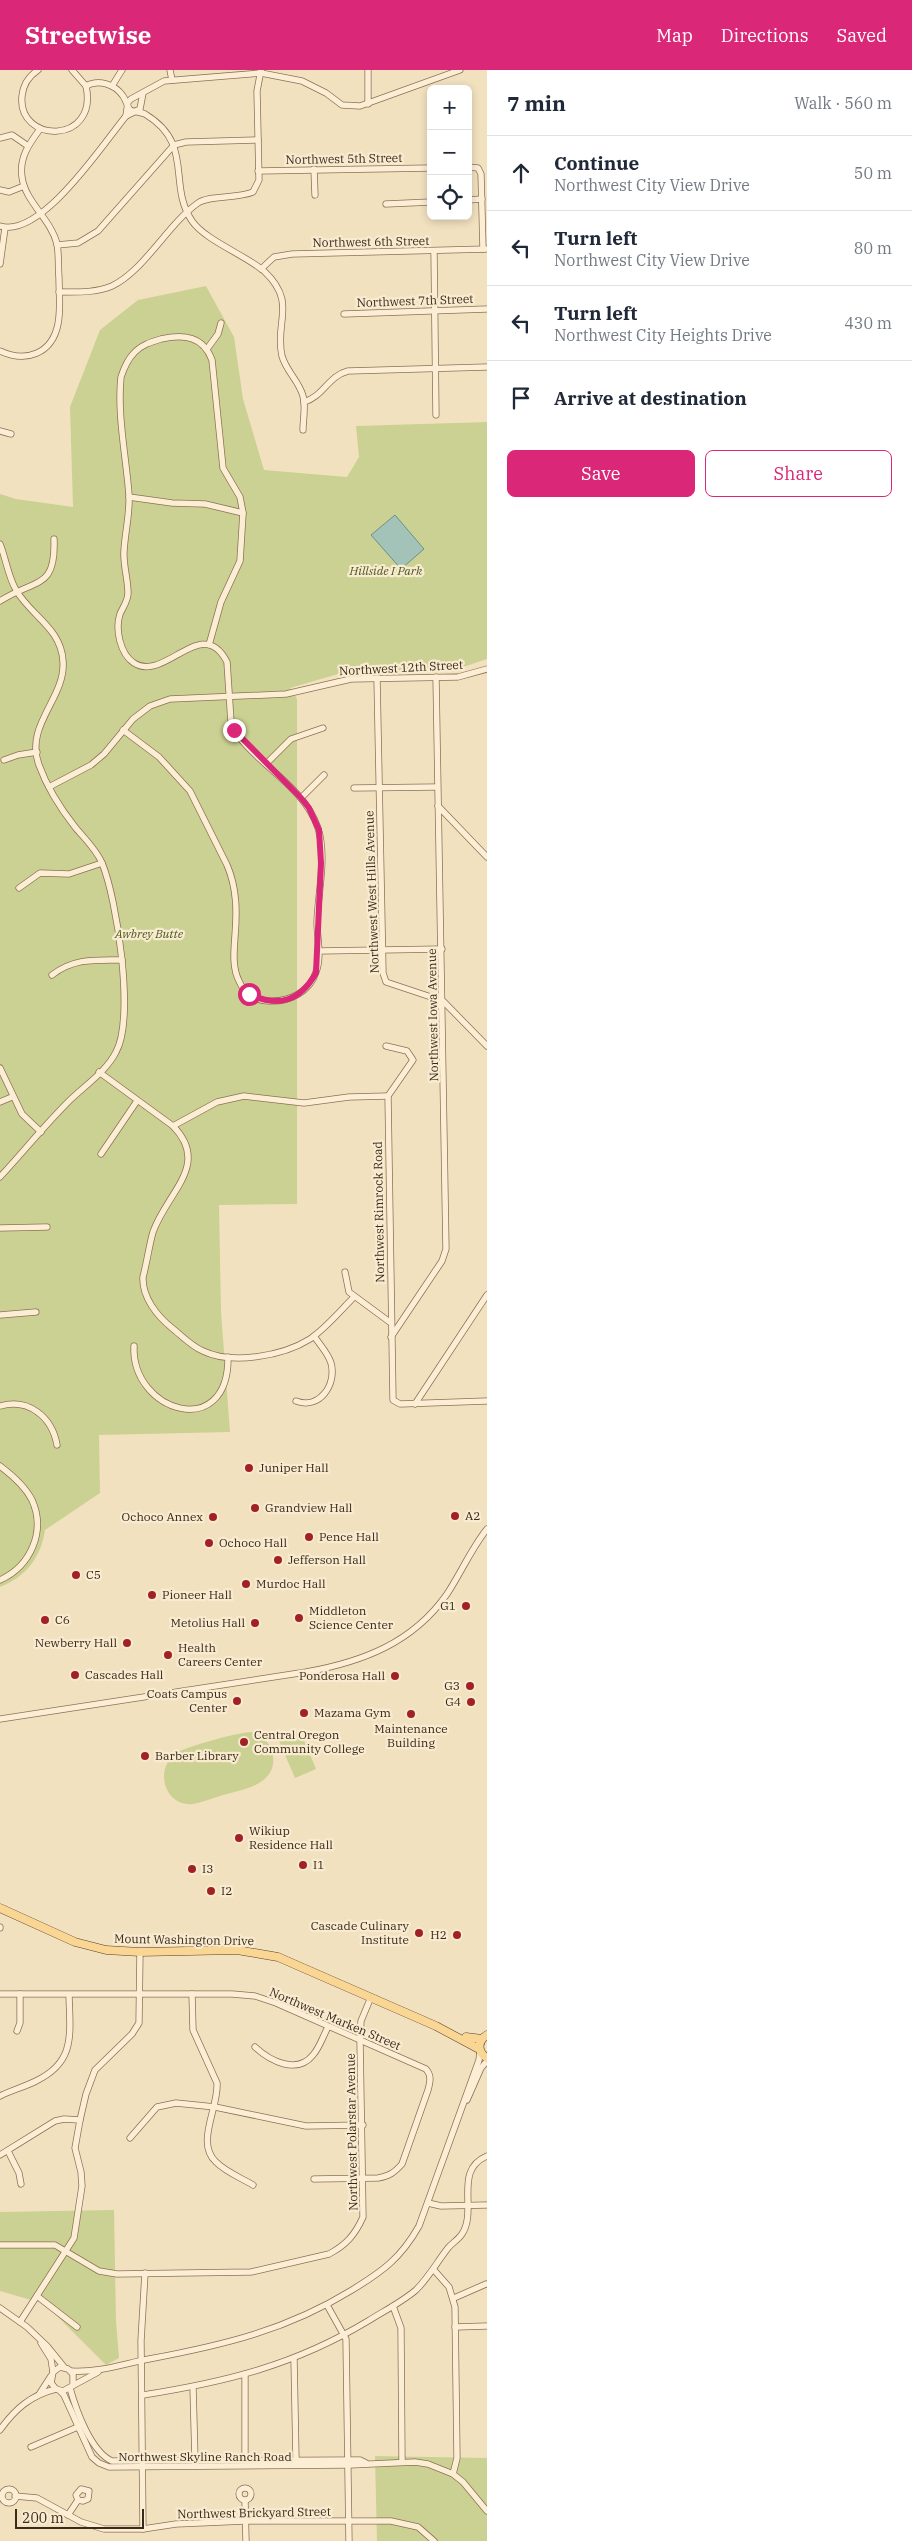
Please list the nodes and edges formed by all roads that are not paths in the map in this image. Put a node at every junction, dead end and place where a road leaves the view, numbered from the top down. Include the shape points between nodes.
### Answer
1 (38, 70) edge
2 (72, 70) edge
3 (122, 70) edge
4 (170, 70) edge
5 (368, 70) edge
6 (432, 70) edge
7 (460, 70) edge
8 (261, 72) edge
9 (432, 79) junction
10 (172, 80) junction
11 (86, 86) junction
12 (112, 86) junction
13 (142, 93) junction
14 (124, 96) junction
15 (133, 98) junction
16 (141, 104) junction
17 (368, 104) junction
18 (128, 106) junction
19 (135, 112) junction
20 (144, 114) junction
21 (126, 116) junction
22 (40, 129) junction
23 (0, 138) edge
24 (258, 140) junction
25 (174, 145) junction
26 (28, 146) junction
27 (472, 167) edge
28 (427, 168) edge
29 (314, 169) junction
30 (258, 171) junction
31 (24, 186) junction
32 (0, 190) edge
33 (315, 195) dead end
34 (482, 199) junction
35 (472, 200) edge
36 (427, 202) edge
37 (386, 204) dead end
38 (187, 211) junction
39 (42, 214) junction
40 (2, 227) edge
41 (57, 245) junction
42 (485, 248) edge
43 (434, 251) junction
44 (0, 264) edge
45 (261, 269) junction
46 (59, 292) junction
47 (487, 309) edge
48 (434, 310) junction
49 (344, 314) dead end
50 (221, 323) dead end
51 (207, 349) junction
52 (0, 351) edge
53 (487, 367) edge
54 (435, 369) junction
55 (304, 402) junction
56 (436, 415) dead end
57 (304, 430) dead end
58 (0, 431) edge
59 (11, 434) dead end
60 (129, 497) junction
61 (244, 513) junction
62 (54, 539) dead end
63 (0, 544) edge
64 (16, 591) junction
65 (0, 601) edge
66 (209, 645) junction
67 (487, 669) edge
68 (436, 677) junction
69 (377, 678) junction
70 (229, 696) junction
71 (323, 728) dead end
72 (123, 730) junction
73 (36, 752) junction
74 (4, 760) dead end
75 (266, 764) junction
76 (324, 775) dead end
77 (49, 787) junction
78 (437, 787) junction
79 (354, 788) dead end
80 (378, 788) junction
81 (301, 798) junction
82 (438, 806) junction
83 (487, 857) edge
84 (102, 863) junction
85 (19, 888) dead end
86 (442, 949) junction
87 (318, 950) junction
88 (382, 950) junction
89 (122, 960) junction
90 (52, 975) dead end
91 (443, 1001) junction
92 (386, 1046) dead end
93 (487, 1046) edge
94 (0, 1068) edge
95 (99, 1072) junction
96 (388, 1096) junction
97 (12, 1097) junction
98 (137, 1101) junction
99 (0, 1102) edge
100 (172, 1126) junction
101 (41, 1132) junction
102 (101, 1154) dead end
103 (0, 1177) edge
104 (47, 1227) dead end
105 (0, 1228) edge
106 (345, 1272) dead end
107 (487, 1295) edge
108 (354, 1297) junction
109 (36, 1312) dead end
110 (0, 1315) edge
111 (391, 1323) junction
112 (314, 1336) junction
113 (391, 1337) junction
114 (134, 1346) dead end
115 (228, 1357) junction
116 (296, 1401) dead end
117 (487, 1401) edge
118 (414, 1404) junction
119 (0, 1406) edge
120 (57, 1445) dead end
121 (0, 1466) edge
122 (487, 1529) edge
123 (0, 1580) edge
124 (0, 1719) edge
125 (0, 1904) edge
126 (0, 1908) edge
127 (14, 1912) junction
128 (140, 1952) junction
129 (141, 1993) junction
130 (0, 1994) edge
131 (20, 1994) junction
132 (192, 1994) junction
133 (69, 1995) junction
134 (371, 1997) junction
135 (436, 2026) junction
136 (328, 2027) junction
137 (17, 2031) dead end
138 (486, 2036) edge
139 (360, 2040) junction
140 (255, 2047) dead end
141 (480, 2050) junction
142 (487, 2060) edge
143 (0, 2096) edge
144 (215, 2107) junction
145 (461, 2108) junction
146 (80, 2120) junction
147 (363, 2125) junction
148 (130, 2138) dead end
149 (8, 2152) junction
150 (0, 2155) edge
151 (487, 2156) edge
152 (363, 2178) junction
153 (314, 2179) dead end
154 (21, 2184) dead end
155 (253, 2185) dead end
156 (428, 2203) junction
157 (467, 2206) junction
158 (487, 2206) edge
159 (0, 2245) edge
160 (67, 2251) junction
161 (434, 2270) junction
162 (145, 2273) junction
163 (486, 2284) edge
164 (38, 2296) junction
165 (454, 2298) junction
166 (327, 2306) junction
167 (393, 2306) junction
168 (0, 2308) edge
169 (20, 2322) junction
170 (487, 2326) edge
171 (77, 2327) dead end
172 (455, 2327) junction
173 (345, 2335) junction
174 (39, 2339) junction
175 (294, 2359) junction
176 (142, 2360) junction
177 (64, 2367) junction
178 (103, 2369) junction
179 (71, 2371) junction
180 (52, 2374) junction
181 (244, 2374) junction
182 (71, 2387) junction
183 (193, 2387) junction
184 (58, 2390) junction
185 (40, 2393) junction
186 (143, 2395) junction
187 (84, 2424) junction
188 (78, 2427) junction
189 (0, 2430) edge
190 (31, 2447) dead end
191 (296, 2459) junction
192 (195, 2460) junction
193 (245, 2460) junction
194 (143, 2461) junction
195 (349, 2462) junction
196 (402, 2462) junction
197 (143, 2468) junction
198 (453, 2474) junction
199 (15, 2496) dead end
200 (78, 2500) dead end
201 (245, 2501) dead end
202 (487, 2511) edge
203 (68, 2515) junction
204 (245, 2521) junction
205 (349, 2522) junction
206 (143, 2529) junction
207 (246, 2541) edge
208 (349, 2541) edge
209 (434, 2541) edge

1 - 22 street via 26,81 21,98 25,114
2 - 11 street
3 - 12 street
4 - 10 street
5 - 17 street
6 - 9 street
7 - 9 street
8 - 10 street
8 - 17 street via 302,81 342,104
8 - 24 street via 257,91
9 - 17 street
10 - 13 street via 156,84
11 - 12 street via 97,83
11 - 22 street via 87,110 81,120 66,131
12 - 14 street
13 - 15 street
13 - 16 street
14 - 15 street
14 - 18 street
15 - 16 street
15 - 18 street
16 - 19 street
16 - 20 street
18 - 19 street
18 - 21 street
19 - 20 street
19 - 21 street
20 - 25 street via 166,133
21 - 39 street
22 - 26 street
23 - 26 street via 12,135
24 - 25 street
24 - 30 street
25 - 38 street via 181,175 182,200
25 - 41 street via 98,231 78,243
26 - 31 street via 21,168
27 - 34 street via 478,168 482,176
28 - 29 street, Northwest 5th Street
29 - 30 street, Northwest 5th Street
29 - 33 street
30 - 38 street via 253,192 240,197 200,201
31 - 32 street via 8,192
31 - 39 street
34 - 35 street
34 - 42 street
36 - 37 street
38 - 45 street via 193,222 204,231
38 - 46 street via 127,276 113,285 82,292
39 - 40 street via 20,226
39 - 41 street via 52,228
40 - 44 street
41 - 46 street
42 - 43 street, Northwest 6th Street
43 - 45 street, Northwest 6th Street via 292,254 274,257
43 - 48 street
45 - 55 street via 272,279 282,299 282,353
46 - 52 street via 58,324 47,345 29,357
47 - 48 street, Northwest 7th Street
48 - 49 street, Northwest 7th Street
48 - 54 street
50 - 51 street via 218,334
51 - 60 street via 195,338 180,335 140,347 124,367 120,386
51 - 61 street via 212,360 223,468 240,497
53 - 54 street
54 - 55 street via 348,371 332,379 317,397
54 - 56 street
55 - 57 street
58 - 59 street
60 - 61 street via 204,504
60 - 66 street via 124,553 128,595 119,617 123,650 135,663 145,666 164,662 191,647
61 - 66 street via 240,561 221,602
62 - 64 street via 54,566 49,576
63 - 64 street
64 - 65 street
64 - 73 street via 53,632 63,658 61,680 39,728
66 - 70 street via 223,654 227,662
67 - 68 street, Northwest 12th Street via 467,676
68 - 69 street, Northwest 12th Street
68 - 78 street, Northwest Iowa Avenue
69 - 70 street, Northwest 12th Street via 341,680 286,694
69 - 80 street, Northwest West Hills Avenue
70 - 72 street, Northwest 12th Street via 179,697 161,701 142,712
70 - 75 street via 234,730
71 - 75 street via 291,739
72 - 77 street, Northwest 12th Street via 91,766
72 - 87 street via 160,757 190,791 227,865 236,895 235,969 242,988 263,1001 280,1002 296,996 307,988 316,973
73 - 74 street
73 - 77 street
75 - 81 street
76 - 81 street
77 - 84 street via 61,809
78 - 80 street
78 - 82 street, Northwest Iowa Avenue
79 - 80 street
80 - 88 street, Northwest West Hills Avenue
81 - 87 street via 315,820 320,840
82 - 83 street
82 - 86 street, Northwest Iowa Avenue
84 - 85 street via 69,874 40,873
84 - 89 street
86 - 88 street
86 - 91 street, Northwest Iowa Avenue
87 - 88 street
88 - 91 street, Northwest West Hills Avenue via 382,973 386,982
89 - 90 street via 82,960
89 - 95 street via 121,1041 117,1052
91 - 93 street, Northwest West Hills Avenue
91 - 113 street, Northwest Iowa Avenue via 446,1249 442,1261
92 - 96 street via 407,1051 413,1060
94 - 97 street
95 - 98 street
95 - 101 street
96 - 100 street via 349,1096 304,1103 244,1096 217,1102
96 - 111 street, Northwest Rimrock Road
97 - 99 street
97 - 101 street via 22,1114
98 - 100 street
98 - 102 street
100 - 115 street via 186,1143 188,1169 153,1232 144,1292 160,1318 190,1343 212,1355
101 - 103 street
104 - 105 street
106 - 108 street via 347,1287
107 - 118 street
108 - 111 street
108 - 112 street
109 - 110 street
111 - 113 street, Northwest Rimrock Road
112 - 115 street via 278,1353
112 - 116 street via 330,1360 332,1379 327,1392 317,1400 307,1403
113 - 118 street, Northwest Rimrock Road via 394,1403
114 - 115 street via 133,1358 148,1386 165,1405 178,1409 206,1405 219,1396 228,1373
117 - 118 street
119 - 120 street via 9,1403 26,1405 38,1411 49,1422
121 - 123 street via 14,1477 32,1500 37,1528 30,1554 16,1570
122 - 124 street via 434,1610 403,1637 355,1662
125 - 127 main road, Mount Washington Drive
126 - 127 main road, Mount Washington Drive
127 - 128 main road, Mount Washington Drive via 83,1944 106,1950
128 - 129 street
128 - 134 main road, Mount Washington Drive via 254,1952 278,1957
129 - 132 street, Northwest Marken Street
129 - 133 street, Northwest Marken Street
129 - 146 street via 139,2023 95,2070
130 - 131 street, Northwest Marken Street
131 - 133 street, Northwest Marken Street
131 - 137 street
132 - 136 street, Northwest Marken Street via 255,1996
132 - 144 street via 192,2030 217,2083
133 - 143 street via 70,2039 66,2055 49,2074
134 - 135 main road, Mount Washington Drive
134 - 139 street, Northwest Polarstar Avenue via 361,2021
135 - 138 main road, Mount Washington Drive via 475,2039
135 - 141 main road, Mount Washington Drive
136 - 139 street, Northwest Marken Street
136 - 140 street via 315,2054 303,2063 284,2064
138 - 141 main road
139 - 147 street, Northwest Polarstar Avenue
139 - 152 street, Northwest Marken Street via 421,2066 430,2074 431,2080 402,2164 388,2176
141 - 142 main road, Mount Washington Drive
141 - 145 street
142 - 145 street
144 - 147 street via 306,2126
144 - 148 street via 164,2105 150,2113
144 - 155 street via 208,2136 210,2153 222,2167
145 - 156 street
146 - 149 street via 55,2121
146 - 160 street via 75,2148 82,2186 76,2231
147 - 152 street, Northwest Polarstar Avenue
149 - 150 street
149 - 154 street
151 - 157 street via 478,2160 470,2174
152 - 153 street
152 - 162 street, Northwest Polarstar Avenue via 363,2217 351,2239 329,2254 251,2272
156 - 157 street
156 - 166 street via 416,2232 395,2261
157 - 158 street
157 - 161 street via 461,2236
159 - 160 street, Northwest Polarstar Avenue via 49,2244
160 - 162 street, Northwest Polarstar Avenue via 105,2273
160 - 164 street
161 - 165 street
161 - 167 street via 415,2291
162 - 176 street
163 - 165 street
164 - 169 street
164 - 171 street
165 - 172 street
166 - 173 street
166 - 176 street via 288,2324 236,2341
167 - 173 street
167 - 196 street via 401,2328
168 - 169 street
169 - 174 street
170 - 172 street
172 - 198 street via 457,2458
173 - 175 street
173 - 195 street
174 - 177 street
174 - 180 street via 51,2359
175 - 181 street
175 - 191 street
176 - 178 street
176 - 186 street
177 - 179 street
177 - 180 street
178 - 179 street
178 - 182 street
179 - 182 street via 74,2378
180 - 184 street via 51,2384
180 - 185 street
181 - 183 street
181 - 193 street
182 - 184 street
182 - 187 street, Northwest Skyline Ranch Road
183 - 186 street
183 - 192 street
184 - 185 street
184 - 188 street, Northwest Skyline Ranch Road
185 - 189 street via 13,2413
186 - 194 street
187 - 188 street
187 - 194 street, Northwest Skyline Ranch Road via 104,2458 112,2462
188 - 190 street
188 - 197 street, Northwest Skyline Ranch Road via 98,2463 109,2467
191 - 193 street, Northwest Skyline Ranch Road
191 - 195 street, Northwest Skyline Ranch Road
192 - 193 street, Northwest Skyline Ranch Road
192 - 194 street, Northwest Skyline Ranch Road
194 - 197 street
195 - 196 street, Northwest Skyline Ranch Road
195 - 197 street, Northwest Skyline Ranch Road
195 - 205 street
196 - 198 street, Northwest Skyline Ranch Road via 428,2464
197 - 206 street
198 - 202 street, Northwest Skyline Ranch Road
199 - 203 street, Northwest Brickyard Street via 37,2498
200 - 203 street
201 - 204 street
203 - 206 street, Northwest Brickyard Street via 93,2527
204 - 205 street, Northwest Brickyard Street
204 - 206 street, Northwest Brickyard Street
204 - 207 street
205 - 208 street
205 - 209 street, Northwest Brickyard Street via 408,2523

